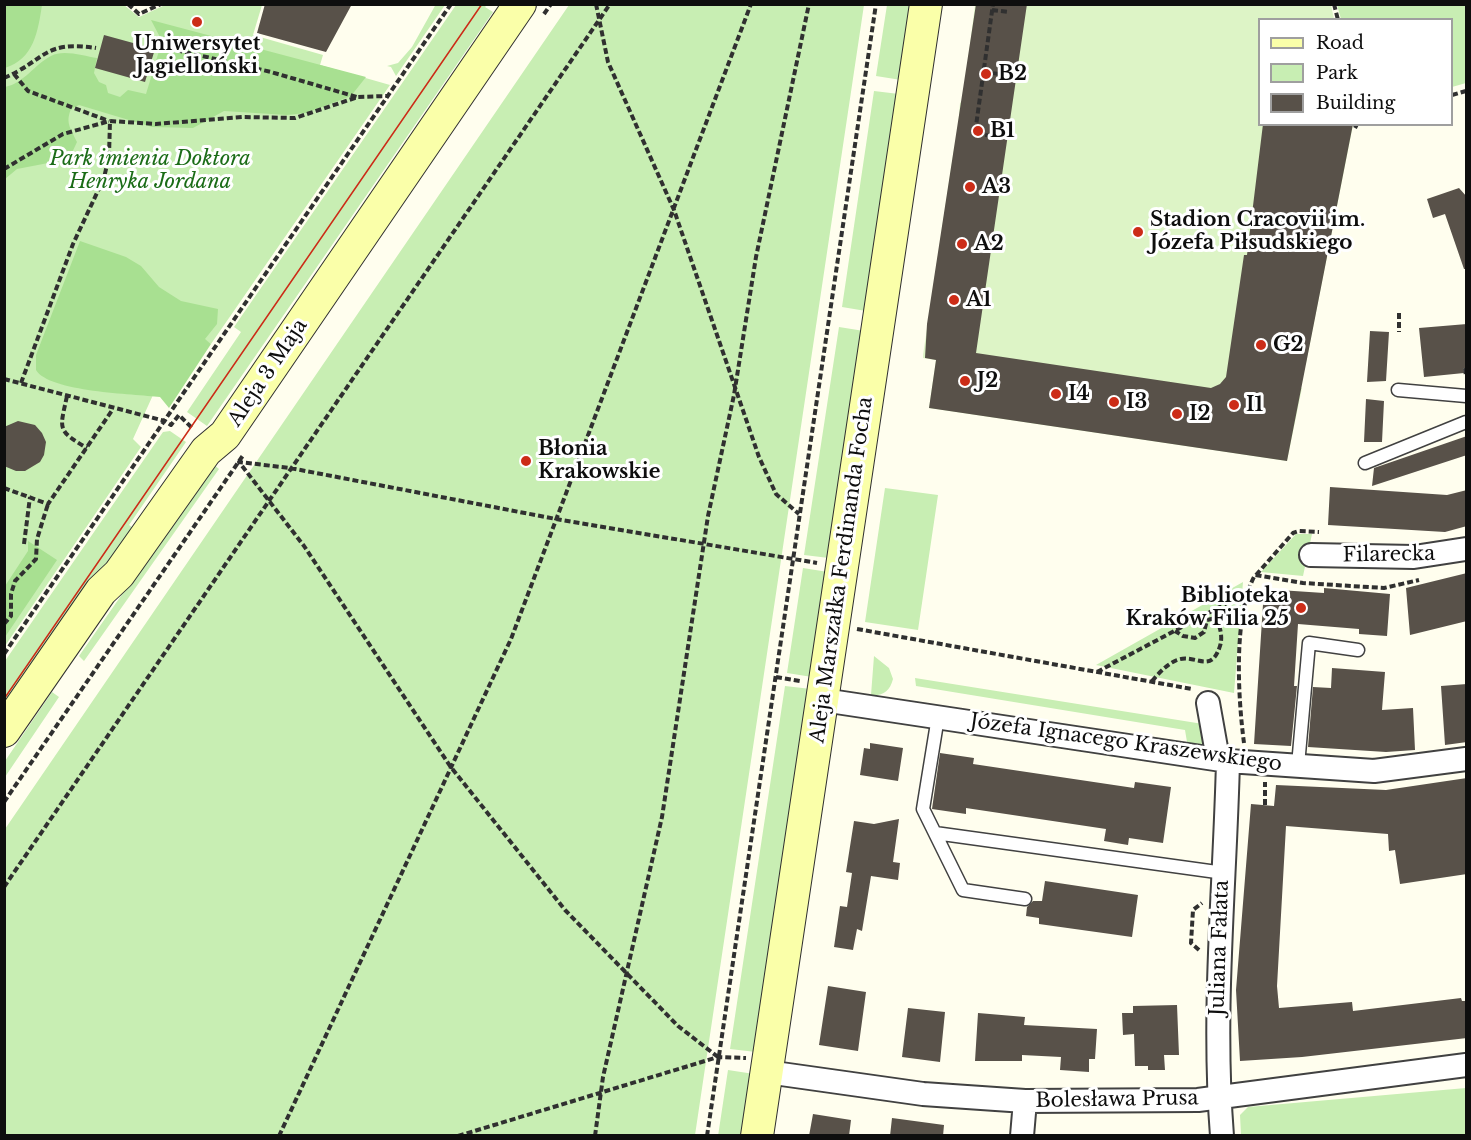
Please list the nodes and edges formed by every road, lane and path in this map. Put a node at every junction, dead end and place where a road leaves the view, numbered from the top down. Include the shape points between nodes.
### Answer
1 (128, 4) edge
2 (161, 4) edge
3 (451, 4) edge
4 (520, 4) edge
5 (596, 4) edge
6 (610, 4) edge
7 (751, 4) edge
8 (809, 4) edge
9 (876, 4) edge
10 (926, 4) edge
11 (993, 4) edge
12 (992, 10) junction
13 (1009, 12) dead end
14 (598, 22) junction
15 (159, 46) dead end
16 (96, 48) dead end
17 (984, 72) junction
18 (14, 74) junction
19 (1000, 74) dead end
20 (4, 78) edge
21 (388, 96) junction
22 (358, 97) junction
23 (110, 121) junction
24 (991, 136) dead end
25 (4, 170) edge
26 (675, 210) junction
27 (1399, 313) dead end
28 (1399, 332) dead end
29 (1465, 368) edge
30 (1467, 377) edge
31 (4, 379) edge
32 (21, 383) junction
33 (735, 386) junction
34 (1398, 390) dead end
35 (68, 396) junction
36 (1467, 396) edge
37 (113, 409) junction
38 (165, 421) junction
39 (1467, 422) edge
40 (197, 434) dead end
41 (87, 448) junction
42 (1365, 462) dead end
43 (290, 468) junction
44 (4, 488) edge
45 (30, 497) junction
46 (269, 501) junction
47 (48, 504) junction
48 (800, 515) junction
49 (556, 519) junction
50 (24, 544) dead end
51 (704, 544) junction
52 (1467, 549) edge
53 (1311, 555) dead end
54 (793, 560) junction
55 (804, 561) dead end
56 (1425, 578) dead end
57 (1245, 593) junction
58 (4, 624) edge
59 (857, 628) dead end
60 (1175, 631) junction
61 (1358, 650) dead end
62 (4, 654) edge
63 (1097, 672) junction
64 (1151, 681) junction
65 (1201, 696) joint
66 (823, 700) junction
67 (938, 717) junction
68 (4, 731) edge
69 (1467, 759) edge
70 (1231, 761) junction
71 (1298, 765) junction
72 (450, 766) junction
73 (1265, 780) dead end
74 (1265, 805) dead end
75 (935, 833) junction
76 (1224, 873) junction
77 (4, 887) edge
78 (1025, 899) dead end
79 (1204, 911) dead end
80 (1203, 942) dead end
81 (626, 973) junction
82 (718, 1057) junction
83 (1467, 1065) edge
84 (762, 1066) junction
85 (601, 1093) junction
86 (1219, 1098) junction
87 (1025, 1101) junction
88 (279, 1136) edge
89 (458, 1136) edge
90 (595, 1136) edge
91 (707, 1136) edge
92 (758, 1136) edge
93 (1022, 1136) edge
94 (1222, 1136) edge

1 - 2 path via 139,14
3 - 21 path
4 - 68 street, Aleja 3 Maja via 225,435 206,451 119,574 101,591
5 - 14 path
6 - 14 path
7 - 26 path
8 - 33 path via 756,257
9 - 48 path
10 - 66 street, Aleja Marszałka Ferdinanda Focha
11 - 12 path
12 - 13 path
12 - 17 path
14 - 26 path via 608,62
14 - 43 path
15 - 22 path
16 - 18 path via 61,46
17 - 19 path
17 - 24 path via 975,133
18 - 20 path
18 - 23 path via 28,90
21 - 22 path
21 - 38 path
22 - 23 path via 295,118 242,117 156,124
23 - 25 path via 63,134
23 - 32 path via 109,156 100,187 73,244
26 - 33 path
26 - 49 path
27 - 28 path
29 - 30 path
31 - 32 path
32 - 35 path
33 - 48 path via 776,494
33 - 51 path
34 - 36 lane
35 - 37 path
35 - 41 path via 61,424 66,435
37 - 38 path
37 - 41 path
38 - 40 path via 171,425 179,415
38 - 62 path
39 - 42 lane
41 - 47 path
43 - 46 path
43 - 46 path via 238,462
43 - 49 path
44 - 45 path
45 - 47 path
45 - 50 path
46 - 72 path via 304,546
46 - 77 path
47 - 58 path via 37,539 36,559 15,581 11,616
48 - 54 path
49 - 51 path
49 - 72 path via 511,639
51 - 54 path
51 - 81 path via 666,793
52 - 53 street, Filarecka via 1414,558
54 - 55 path
54 - 82 path
56 - 57 path via 1384,588 1303,583 1255,575
57 - 60 path
57 - 70 path
59 - 63 path
60 - 63 path
60 - 64 path via 1195,638 1204,632 1207,620 1216,618 1221,642 1216,656 1202,662 1176,660
61 - 71 lane via 1309,643
63 - 64 path
64 - 65 path
65 - 70 street, Juliana Fałata
66 - 67 street, Józefa Ignacego Kraszewskiego
66 - 84 street, Aleja Marszałka Ferdinanda Focha
67 - 70 street, Józefa Ignacego Kraszewskiego
67 - 75 lane via 923,810
69 - 71 street, Józefa Ignacego Kraszewskiego via 1374,771
70 - 71 street, Józefa Ignacego Kraszewskiego
70 - 76 street, Juliana Fałata
72 - 81 path via 565,910
72 - 88 path
73 - 74 path
75 - 76 lane
75 - 78 lane via 963,890
76 - 86 street, Juliana Fałata via 1217,976
79 - 80 path via 1205,900 1193,910 1191,943 1202,953
81 - 82 path via 678,1026
81 - 85 path
82 - 84 path
82 - 85 path
82 - 91 path
83 - 86 street, Bolesława Prusa
84 - 87 street, Bolesława Prusa via 923,1094
84 - 92 street, Aleja Marszałka Ferdinanda Focha
85 - 89 path
85 - 90 path
86 - 87 street, Bolesława Prusa
86 - 94 street, Juliana Fałata
87 - 93 street

